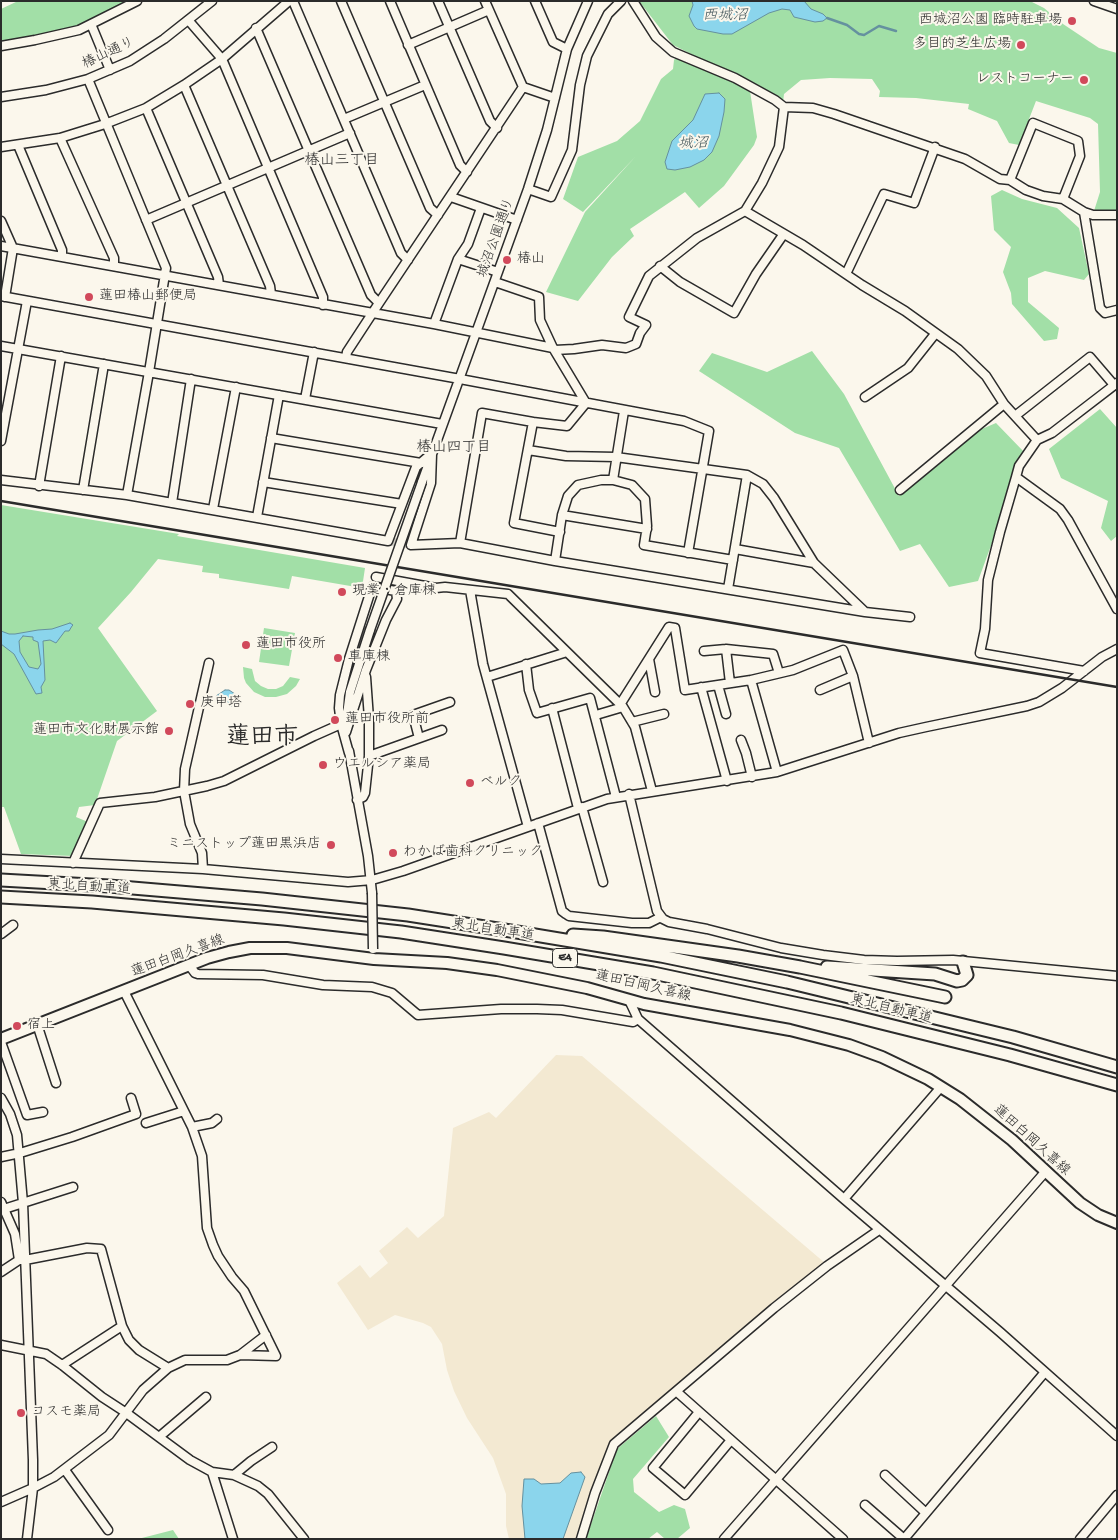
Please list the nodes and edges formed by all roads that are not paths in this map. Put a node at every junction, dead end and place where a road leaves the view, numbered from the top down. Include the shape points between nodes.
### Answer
1 (137, 1) edge
2 (212, 1) edge
3 (289, 1) edge
4 (293, 1) edge
5 (341, 1) edge
6 (390, 1) edge
7 (438, 1) edge
8 (485, 1) edge
9 (535, 1) edge
10 (588, 1) edge
11 (621, 1) edge
12 (633, 1) edge
13 (1094, 1) edge
14 (1117, 9) edge
15 (489, 10) junction
16 (189, 21) junction
17 (91, 24) junction
18 (256, 28) junction
19 (450, 28) junction
20 (408, 45) junction
21 (1, 46) edge
22 (567, 49) junction
23 (222, 59) junction
24 (110, 70) junction
25 (88, 79) junction
26 (184, 85) junction
27 (425, 85) junction
28 (523, 87) junction
29 (1, 97) edge
30 (555, 98) junction
31 (385, 102) junction
32 (784, 107) junction
33 (146, 108) junction
34 (344, 119) junction
35 (105, 124) junction
36 (497, 128) junction
37 (350, 133) junction
38 (60, 138) junction
39 (18, 145) junction
40 (1, 147) edge
41 (935, 147) junction
42 (309, 150) junction
43 (268, 167) junction
44 (467, 172) junction
45 (1010, 180) junction
46 (227, 185) junction
47 (528, 189) junction
48 (451, 197) junction
49 (1063, 199) junction
50 (186, 202) junction
51 (481, 208) junction
52 (745, 211) junction
53 (1084, 212) junction
54 (1117, 214) edge
55 (438, 215) junction
56 (146, 220) junction
57 (517, 220) junction
58 (1, 221) edge
59 (784, 235) junction
60 (1, 246) edge
61 (13, 248) junction
62 (62, 256) junction
63 (458, 259) junction
64 (408, 260) junction
65 (114, 266) junction
66 (660, 266) junction
67 (498, 272) junction
68 (846, 274) junction
69 (165, 276) junction
70 (495, 282) junction
71 (219, 285) junction
72 (271, 294) junction
73 (3, 296) edge
74 (27, 301) junction
75 (378, 303) junction
76 (323, 304) junction
77 (1117, 310) edge
78 (373, 313) junction
79 (157, 324) junction
80 (434, 324) junction
81 (476, 332) junction
82 (935, 334) junction
83 (1, 346) edge
84 (18, 348) junction
85 (554, 349) junction
86 (314, 352) junction
87 (61, 356) junction
88 (346, 358) junction
89 (104, 364) junction
90 (149, 372) junction
91 (460, 378) junction
92 (191, 379) junction
93 (1115, 384) edge
94 (236, 388) junction
95 (279, 395) junction
96 (865, 397) dead end
97 (305, 400) junction
98 (586, 403) junction
99 (1004, 404) junction
100 (624, 411) junction
101 (1015, 416) junction
102 (533, 422) junction
103 (442, 424) junction
104 (271, 438) junction
105 (1038, 440) junction
106 (1, 441) edge
107 (528, 450) junction
108 (432, 454) junction
109 (616, 457) junction
110 (421, 463) junction
111 (704, 468) junction
112 (748, 475) junction
113 (1016, 477) junction
114 (1, 480) edge
115 (612, 480) junction
116 (263, 482) junction
117 (38, 486) junction
118 (83, 490) junction
119 (900, 490) dead end
120 (127, 495) junction
121 (172, 502) junction
122 (402, 504) junction
123 (213, 509) junction
124 (562, 515) junction
125 (257, 517) junction
126 (646, 529) junction
127 (560, 532) junction
128 (460, 543) junction
129 (735, 549) junction
130 (688, 552) junction
131 (733, 560) junction
132 (555, 561) junction
133 (814, 563) junction
134 (376, 577) dead end
135 (728, 589) junction
136 (470, 590) junction
137 (1117, 608) edge
138 (865, 612) junction
139 (910, 617) dead end
140 (726, 649) junction
141 (1117, 649) edge
142 (704, 651) dead end
143 (567, 652) junction
144 (649, 659) junction
145 (209, 662) dead end
146 (526, 664) junction
147 (366, 670) junction
148 (1084, 671) junction
149 (779, 673) junction
150 (853, 676) junction
151 (486, 677) junction
152 (750, 680) junction
153 (730, 683) junction
154 (718, 685) junction
155 (701, 688) junction
156 (820, 690) dead end
157 (655, 692) dead end
158 (450, 702) dead end
159 (622, 705) junction
160 (552, 708) junction
161 (664, 714) dead end
162 (726, 714) dead end
163 (596, 715) junction
164 (632, 722) junction
165 (341, 724) junction
166 (442, 730) dead end
167 (346, 732) junction
168 (419, 738) junction
169 (741, 740) dead end
170 (869, 743) junction
171 (349, 753) junction
172 (369, 756) junction
173 (777, 772) junction
174 (752, 777) junction
175 (727, 781) junction
176 (184, 791) junction
177 (652, 791) junction
178 (629, 794) junction
179 (616, 797) junction
180 (357, 800) junction
181 (580, 808) junction
182 (538, 822) junction
183 (528, 827) junction
184 (1, 859) edge
185 (74, 863) junction
186 (203, 869) junction
187 (1, 880) edge
188 (372, 880) junction
189 (603, 882) dead end
190 (1, 897) edge
191 (661, 917) junction
192 (13, 925) dead end
193 (517, 932) junction
194 (1, 934) edge
195 (373, 954) junction
196 (963, 962) junction
197 (189, 965) junction
198 (800, 967) junction
199 (1117, 976) edge
200 (124, 991) junction
201 (945, 997) dead end
202 (630, 1000) junction
203 (638, 1019) junction
204 (37, 1024) junction
205 (1, 1040) edge
206 (1117, 1066) edge
207 (56, 1083) dead end
208 (1117, 1085) edge
209 (941, 1087) junction
210 (1, 1098) edge
211 (131, 1098) dead end
212 (184, 1111) junction
213 (43, 1112) dead end
214 (217, 1119) dead end
215 (146, 1123) dead end
216 (192, 1128) junction
217 (20, 1153) junction
218 (1, 1157) edge
219 (1046, 1171) junction
220 (72, 1187) dead end
221 (844, 1199) junction
222 (23, 1203) junction
223 (2, 1207) edge
224 (1117, 1223) edge
225 (879, 1230) junction
226 (22, 1260) junction
227 (1, 1272) edge
228 (946, 1286) junction
229 (122, 1326) junction
230 (266, 1335) junction
231 (1, 1345) edge
232 (28, 1351) junction
233 (240, 1355) junction
234 (62, 1365) junction
235 (168, 1368) junction
236 (1045, 1372) junction
237 (677, 1392) junction
238 (206, 1396) dead end
239 (125, 1412) junction
240 (699, 1412) junction
241 (1117, 1436) edge
242 (159, 1437) junction
243 (731, 1440) junction
244 (272, 1447) dead end
245 (65, 1470) junction
246 (212, 1472) junction
247 (234, 1475) junction
248 (885, 1475) dead end
249 (775, 1480) junction
250 (33, 1488) junction
251 (1117, 1495) edge
252 (1, 1502) edge
253 (864, 1505) dead end
254 (926, 1513) junction
255 (108, 1530) dead end
256 (27, 1539) edge
257 (233, 1539) edge
258 (304, 1539) edge
259 (581, 1539) edge
260 (724, 1539) edge
261 (843, 1539) edge
262 (904, 1539) edge
263 (1080, 1539) edge

1 - 17 street
2 - 16 street, 椿山通り
3 - 18 street
4 - 34 street
5 - 31 street
6 - 20 street
7 - 19 street
8 - 15 street
9 - 22 street via 553,42
10 - 22 street, 城沼公園通り
11 - 47 street via 608,14 587,56 572,150 551,197
12 - 32 street via 656,37 673,52 735,78
13 - 14 street
15 - 19 street
15 - 28 street
16 - 23 street
16 - 24 street, 椿山通り via 144,52
17 - 21 street via 79,30
17 - 24 street
18 - 23 street
18 - 42 street
19 - 20 street
19 - 36 street via 490,122
20 - 27 street
22 - 30 street, 城沼公園通り
23 - 26 street
23 - 43 street
24 - 25 street, 椿山通り
25 - 29 street, 椿山通り
25 - 35 street
26 - 33 street
26 - 46 street
27 - 31 street
27 - 44 street via 460,165
28 - 30 street
28 - 36 street
30 - 47 street, 城沼公園通り
31 - 34 street
31 - 55 street via 430,208
32 - 41 street via 813,108
32 - 52 street via 779,147
33 - 35 street
33 - 50 street
34 - 37 street
35 - 38 street
35 - 56 street
36 - 44 street
37 - 42 street
37 - 64 street via 401,253
38 - 39 street
38 - 65 street via 114,258
39 - 40 street
39 - 62 street
41 - 45 street via 1000,179
41 - 68 street via 914,204 884,194
42 - 43 street
42 - 75 street via 371,296
43 - 46 street
43 - 76 street via 323,297
44 - 48 street
45 - 49 street via 1026,190
45 - 49 street via 1033,123 1078,141 1080,156
46 - 50 street
46 - 72 street
47 - 57 street, 城沼公園通り
48 - 51 street
48 - 55 street
49 - 53 street
50 - 56 street
50 - 71 street
51 - 57 street
51 - 63 street via 468,244
52 - 59 street
52 - 66 street via 697,238
53 - 54 street
53 - 77 street via 1100,308 1106,313
55 - 64 street
56 - 69 street via 166,268
57 - 67 street, 城沼公園通り
58 - 61 street
59 - 66 street via 756,274 734,313 680,282
59 - 68 street
60 - 61 street
61 - 62 street
61 - 73 street
62 - 65 street
63 - 67 street
63 - 80 street
64 - 75 street
65 - 69 street
66 - 85 street via 649,276 629,317 646,326 636,344 626,348 602,345
67 - 70 street, 城沼公園通り
68 - 82 street
69 - 71 street
69 - 79 street
70 - 81 street, 城沼公園通り
70 - 85 street via 539,297 540,320
71 - 72 street
72 - 76 street
73 - 74 street
74 - 79 street
74 - 84 street
75 - 78 street
76 - 78 street
78 - 80 street
78 - 88 street
79 - 86 street
79 - 90 street
80 - 81 street
81 - 85 street
81 - 91 street, 城沼公園通り
82 - 96 street via 908,368
82 - 99 street via 958,349 986,376
83 - 84 street
84 - 87 street
84 - 106 street
85 - 98 street
86 - 88 street
86 - 97 street
87 - 89 street
87 - 117 street
88 - 91 street
89 - 90 street
89 - 118 street
90 - 92 street
90 - 120 street
91 - 98 street
91 - 103 street, 城沼公園通り
92 - 94 street
92 - 121 street
93 - 101 street via 1090,357
93 - 105 street via 1052,433
94 - 95 street
94 - 123 street
95 - 97 street
95 - 104 street
97 - 103 street
98 - 100 street
98 - 102 street via 567,426
99 - 101 street
99 - 119 street
100 - 109 street
100 - 111 street via 684,421 709,431
101 - 105 street
102 - 107 street
102 - 128 street via 482,414
103 - 108 street, 城沼公園通り
104 - 110 street
104 - 116 street
105 - 113 street via 1019,466
107 - 109 street via 566,456
107 - 127 street via 514,524
108 - 110 street
108 - 128 street via 431,484 411,546
108 - 167 street, 城沼公園通り, bridge via 350,692
109 - 111 street
109 - 115 street
110 - 122 street via 416,467
111 - 112 street
111 - 130 street
112 - 129 street
112 - 133 street via 763,484 774,498
113 - 137 street via 1060,509
113 - 148 street via 988,580 980,653
114 - 117 street
115 - 124 street via 578,485 568,496
115 - 126 street via 632,485 645,499
116 - 122 street
116 - 125 street
117 - 118 street
118 - 120 street
120 - 121 street
121 - 123 street
122 - 125 street via 388,541
123 - 125 street
124 - 126 street
124 - 127 street
126 - 130 street via 644,545
127 - 132 street
128 - 132 street
129 - 131 street
129 - 133 street
130 - 131 street
131 - 135 street
132 - 135 street
133 - 138 street
134 - 136 street via 436,588
135 - 138 street
136 - 143 street via 508,594
136 - 151 street
138 - 139 street
140 - 142 street
140 - 149 street via 773,654
140 - 153 street
141 - 148 street
143 - 146 street
143 - 159 street
144 - 155 street via 669,627 674,628 685,690
144 - 157 street
144 - 159 street
145 - 176 street via 185,769
146 - 151 street
146 - 160 street via 529,690 537,713
147 - 165 street via 397,599 396,591 372,587 340,695
147 - 167 street
147 - 172 street
148 - 170 street via 1052,694 1027,706 926,726
149 - 150 street via 843,650
149 - 152 street
150 - 156 street
150 - 170 street
151 - 183 street
152 - 153 street
152 - 173 street
153 - 154 street
154 - 155 street
154 - 162 street
155 - 175 street
158 - 168 street via 413,715
159 - 163 street
159 - 164 street
160 - 163 street via 590,698
160 - 181 street
161 - 164 street
163 - 179 street
164 - 177 street
165 - 171 street
165 - 176 street via 224,780
166 - 168 street
167 - 171 street
168 - 172 street
169 - 174 street
170 - 173 street
171 - 180 street
172 - 180 street via 366,793
173 - 174 street
174 - 175 street
175 - 177 street
176 - 185 street via 100,803
176 - 186 street via 190,824 202,853
177 - 178 street
178 - 179 street
178 - 191 street
179 - 181 street
180 - 188 street
181 - 182 street
181 - 189 street
182 - 183 street
182 - 191 street via 562,911 570,916 640,923 654,922
183 - 188 street
184 - 185 street
185 - 186 street
186 - 188 street via 348,882
187 - 193 highway, 東北自動車道 / E4 via 262,899 408,915
188 - 195 street, bridge
190 - 208 highway, 東北自動車道 / E4 via 284,919 504,948 653,974 841,1013
191 - 196 street via 669,922 754,942 823,955 864,960
192 - 194 street
193 - 198 highway via 604,937
193 - 206 highway, 東北自動車道 / E4 via 661,956 787,982
195 - 197 main road, 蓮田白岡久喜線 via 263,947 229,952
195 - 202 main road, 蓮田白岡久喜線 via 568,983
196 - 198 highway via 967,975 957,981 910,971
196 - 199 street
197 - 200 main road, 蓮田白岡久喜線
197 - 203 street via 198,974 263,975 323,985 372,987 392,993 418,1016 537,1009 633,1022
198 - 201 highway
200 - 204 main road, 蓮田白岡久喜線
200 - 212 street
202 - 203 street
202 - 209 main road, 蓮田白岡久喜線 via 822,1038 882,1057
203 - 221 street
204 - 205 main road, 蓮田白岡久喜線
204 - 207 street
205 - 213 street via 27,1115
209 - 219 main road, 蓮田白岡久喜線 via 991,1122
209 - 221 street
210 - 217 street via 14,1123
211 - 217 street via 136,1114
212 - 215 street
212 - 216 street
214 - 216 street
216 - 230 street via 202,1156 207,1228 213,1245 244,1291
217 - 218 street
217 - 222 street
219 - 224 main road, 蓮田白岡久喜線 via 1080,1203
219 - 228 street
220 - 222 street
221 - 225 street
222 - 223 street
222 - 226 street
223 - 226 street via 15,1234
225 - 228 street
225 - 237 street via 781,1302
226 - 227 street
226 - 229 street via 87,1248 101,1249
226 - 232 street
228 - 236 street
228 - 249 street
229 - 234 street
229 - 235 street via 139,1350
230 - 233 street
230 - 233 street via 276,1356
231 - 232 street
232 - 234 street via 46,1354
232 - 250 street
233 - 235 street via 227,1360 185,1360
234 - 239 street
235 - 239 street via 143,1390
236 - 241 street
236 - 254 street
237 - 240 street
237 - 259 street via 614,1444
238 - 242 street
239 - 242 street
239 - 245 street via 110,1435
240 - 243 street
240 - 243 street via 653,1468 685,1495
242 - 246 street
243 - 249 street
244 - 247 street
245 - 250 street
245 - 255 street
246 - 247 street
246 - 257 street
247 - 258 street via 268,1494
248 - 254 street
249 - 260 street
249 - 261 street
250 - 252 street
250 - 256 street
251 - 263 street
253 - 262 street
254 - 262 street

